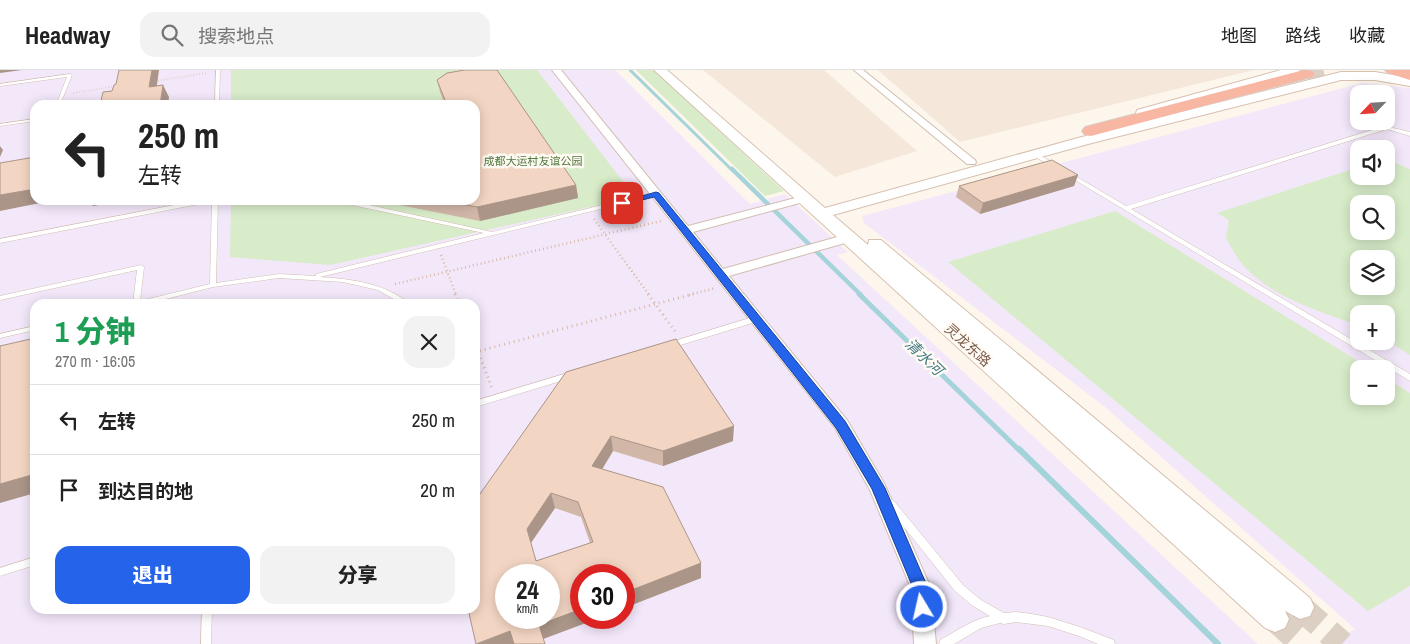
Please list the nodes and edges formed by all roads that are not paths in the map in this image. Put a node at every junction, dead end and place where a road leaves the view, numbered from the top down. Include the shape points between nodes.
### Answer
1 (556, 70) edge
2 (660, 70) edge
3 (675, 70) edge
4 (858, 70) edge
5 (1371, 70) edge
6 (1393, 70) edge
7 (218, 71) edge
8 (1300, 72) edge
9 (1410, 75) edge
10 (1410, 82) edge
11 (0, 85) edge
12 (60, 100) edge
13 (217, 100) edge
14 (30, 121) edge
15 (0, 125) edge
16 (1091, 130) joint
17 (1410, 134) edge
18 (1036, 155) junction
19 (971, 162) junction
20 (656, 194) junction
21 (184, 205) edge
22 (216, 205) edge
23 (361, 205) edge
24 (819, 206) junction
25 (1127, 208) junction
26 (685, 230) junction
27 (493, 233) junction
28 (848, 238) junction
29 (0, 241) edge
30 (311, 276) junction
31 (724, 279) junction
32 (214, 286) junction
33 (0, 298) edge
34 (137, 299) edge
35 (158, 299) edge
36 (399, 299) edge
37 (756, 319) junction
38 (30, 329) edge
39 (0, 336) edge
40 (664, 347) edge
41 (580, 372) edge
42 (1410, 378) edge
43 (480, 403) edge
44 (878, 488) junction
45 (30, 563) edge
46 (0, 572) edge
47 (1300, 606) tunnel mouth
48 (207, 614) edge
49 (1004, 618) junction
50 (1276, 618) tunnel mouth
51 (206, 644) edge
52 (925, 644) edge
53 (944, 644) edge
54 (1110, 644) edge

1 - 20 street
2 - 24 main road, 灵龙东路
3 - 24 main road, 灵龙东路
4 - 19 street
5 - 10 main road
6 - 9 highway
7 - 13 lane
8 - 16 highway
10 - 18 main road via 1375,76 1341,76
11 - 12 lane via 70,75
14 - 15 lane
16 - 19 main road
17 - 25 lane via 1387,127
18 - 24 main road
18 - 25 lane
19 - 24 main road
20 - 26 street
20 - 27 lane
21 - 29 lane
22 - 32 lane
23 - 27 lane
24 - 26 street via 788,204
24 - 28 main road, 灵龙东路
24 - 47 main road, 灵龙东路
25 - 42 lane
26 - 31 street
27 - 30 lane
28 - 31 street via 738,269
28 - 50 main road, 灵龙东路
30 - 32 lane via 279,276
30 - 36 lane via 380,288
31 - 37 street
32 - 35 lane
33 - 34 lane via 141,268
37 - 40 lane
37 - 44 street via 841,424
38 - 39 lane
41 - 43 lane
44 - 49 lane via 959,588
44 - 52 street via 921,588
45 - 46 lane
48 - 51 lane
49 - 53 lane via 983,622
49 - 54 lane via 1033,618 1068,626

